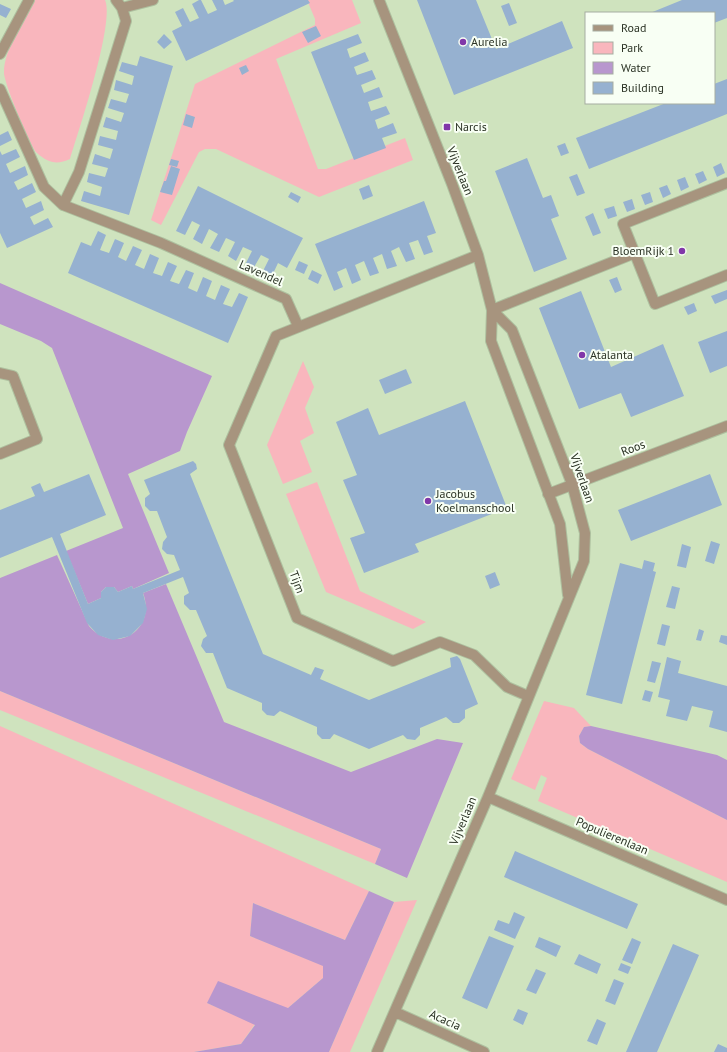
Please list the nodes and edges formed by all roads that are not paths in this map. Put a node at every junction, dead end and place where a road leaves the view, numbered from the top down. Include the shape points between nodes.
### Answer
1 (29, 0) edge
2 (153, 0) edge
3 (379, 0) edge
4 (119, 4) edge
5 (0, 54) edge
6 (0, 89) edge
7 (727, 183) edge
8 (63, 205) junction
9 (635, 253) junction
10 (478, 255) junction
11 (727, 275) edge
12 (492, 310) junction
13 (298, 326) junction
14 (0, 373) edge
15 (727, 426) edge
16 (0, 454) edge
17 (572, 484) junction
18 (548, 494) junction
19 (568, 597) junction
20 (528, 696) junction
21 (488, 797) junction
22 (727, 900) edge
23 (395, 1012) junction
24 (377, 1052) edge
25 (484, 1052) edge

1 - 5 street
2 - 4 street
3 - 10 street, Vijverlaan
4 - 8 street via 126,22 79,172
6 - 8 street, Lavendel via 44,187
7 - 9 street via 623,224
8 - 13 street, Lavendel via 161,243 286,299
9 - 11 street via 655,304
9 - 12 street
10 - 12 street, Vijverlaan
10 - 13 street
12 - 17 street, Vijverlaan via 512,330
12 - 18 street, Vijverlaan via 491,341
13 - 20 street, Tijm via 276,336 229,445 297,618 393,661 440,642 474,655 507,687
14 - 16 street via 13,376 37,439
15 - 17 street, Roos
17 - 18 street, Roos
17 - 19 street, Vijverlaan via 585,533 584,561
18 - 19 street, Vijverlaan via 560,524
19 - 20 street, Vijverlaan
20 - 21 street, Vijverlaan
21 - 22 street, Populierenlaan
21 - 23 street, Vijverlaan
23 - 24 street, Vijverlaan
23 - 25 street, Acacia

